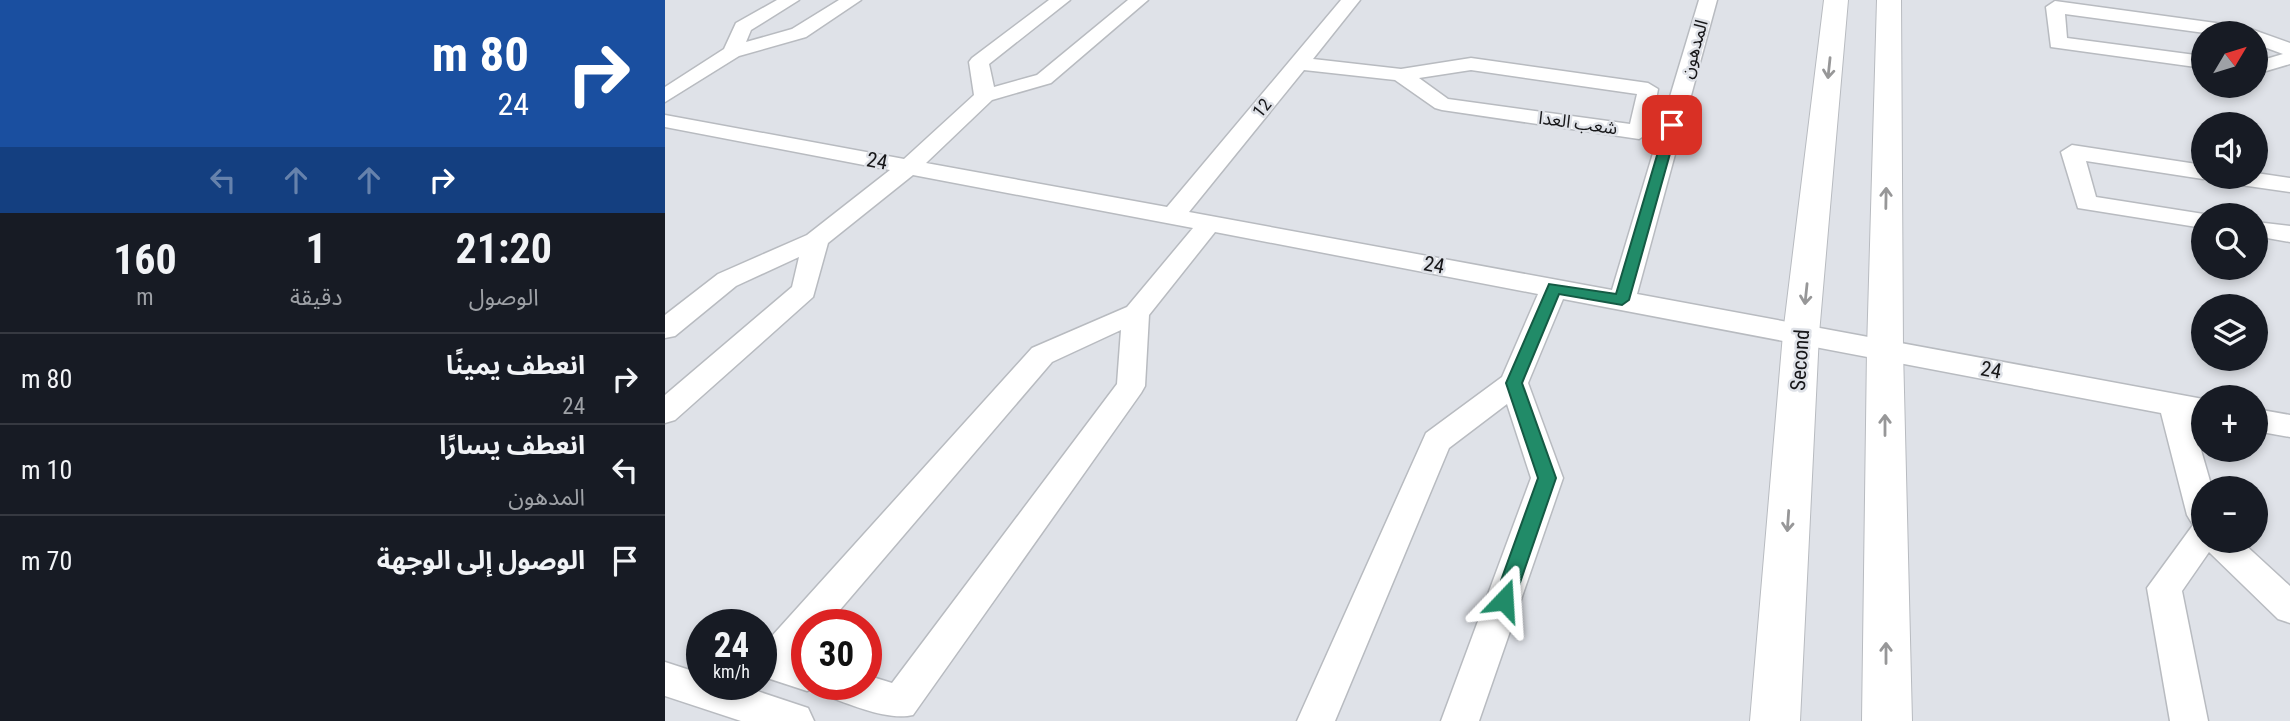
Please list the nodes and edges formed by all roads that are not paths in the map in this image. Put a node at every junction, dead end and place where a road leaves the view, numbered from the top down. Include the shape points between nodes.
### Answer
1 (790, 0) edge
2 (852, 0) edge
3 (1061, 0) edge
4 (1139, 0) edge
5 (1350, 0) edge
6 (1708, 0) edge
7 (1836, 0) edge
8 (1889, 0) edge
9 (2191, 26) edge
10 (2268, 42) edge
11 (2290, 50) edge
12 (732, 52) junction
13 (2290, 58) edge
14 (2191, 60) edge
15 (1299, 63) junction
16 (2268, 64) edge
17 (1401, 75) junction
18 (665, 96) edge
19 (985, 96) junction
20 (665, 121) edge
21 (908, 167) junction
22 (2191, 170) edge
23 (2268, 182) edge
24 (2290, 185) edge
25 (1173, 216) junction
26 (2191, 219) edge
27 (1210, 223) junction
28 (2268, 231) edge
29 (2290, 234) edge
30 (816, 240) junction
31 (1554, 288) junction
32 (1622, 300) junction
33 (1136, 313) junction
34 (665, 329) edge
35 (1801, 334) junction
36 (1885, 350) junction
37 (1514, 383) junction
38 (2173, 404) junction
39 (2191, 408) edge
40 (665, 412) edge
41 (2268, 422) edge
42 (2290, 426) edge
43 (2192, 476) edge
44 (2191, 552) edge
45 (2232, 553) edge
46 (2290, 608) edge
47 (819, 609) edge
48 (791, 640) edge
49 (791, 669) edge
50 (665, 679) edge
51 (882, 697) edge
52 (795, 721) edge
53 (1316, 721) edge
54 (1460, 721) edge
55 (1775, 721) edge
56 (1887, 721) edge
57 (2189, 721) edge

1 - 12 street via 743,27
2 - 12 street via 799,33
3 - 19 street via 979,62
4 - 19 street via 1044,79
5 - 15 street, 12
6 - 32 street, المدهون
7 -> 35 street, Second
36 -> 8 street
9 - 14 street via 2055,7 2058,43
10 - 11 street
12 - 18 street
13 - 16 street
15 - 17 street, شعب العدا
15 - 25 street, 12
17 - 17 street, شعب العدا via 1471,64 1648,89 1639,132 1442,104
19 - 21 street
20 - 21 street, 24
21 - 25 street, 24
21 - 30 street
22 - 26 street via 2072,152 2086,203
23 - 24 street
25 - 27 street, 24
27 - 31 street, 24
27 - 33 street
28 - 29 street
30 - 34 street via 727,280
30 - 40 street via 804,291
31 - 32 street, 24
31 - 37 street
32 - 35 street, 24
33 - 47 street via 1042,355
33 - 51 street via 1131,386 901,703
35 - 36 street, 24
35 -> 55 street, Second
36 - 38 street, 24
56 -> 36 street
37 - 53 street via 1437,441
37 - 54 street via 1547,478
38 - 39 street, 24
38 - 43 street
41 - 42 street
44 - 57 street via 2164,588
45 - 46 street
48 - 49 street via 771,663
50 - 52 street

